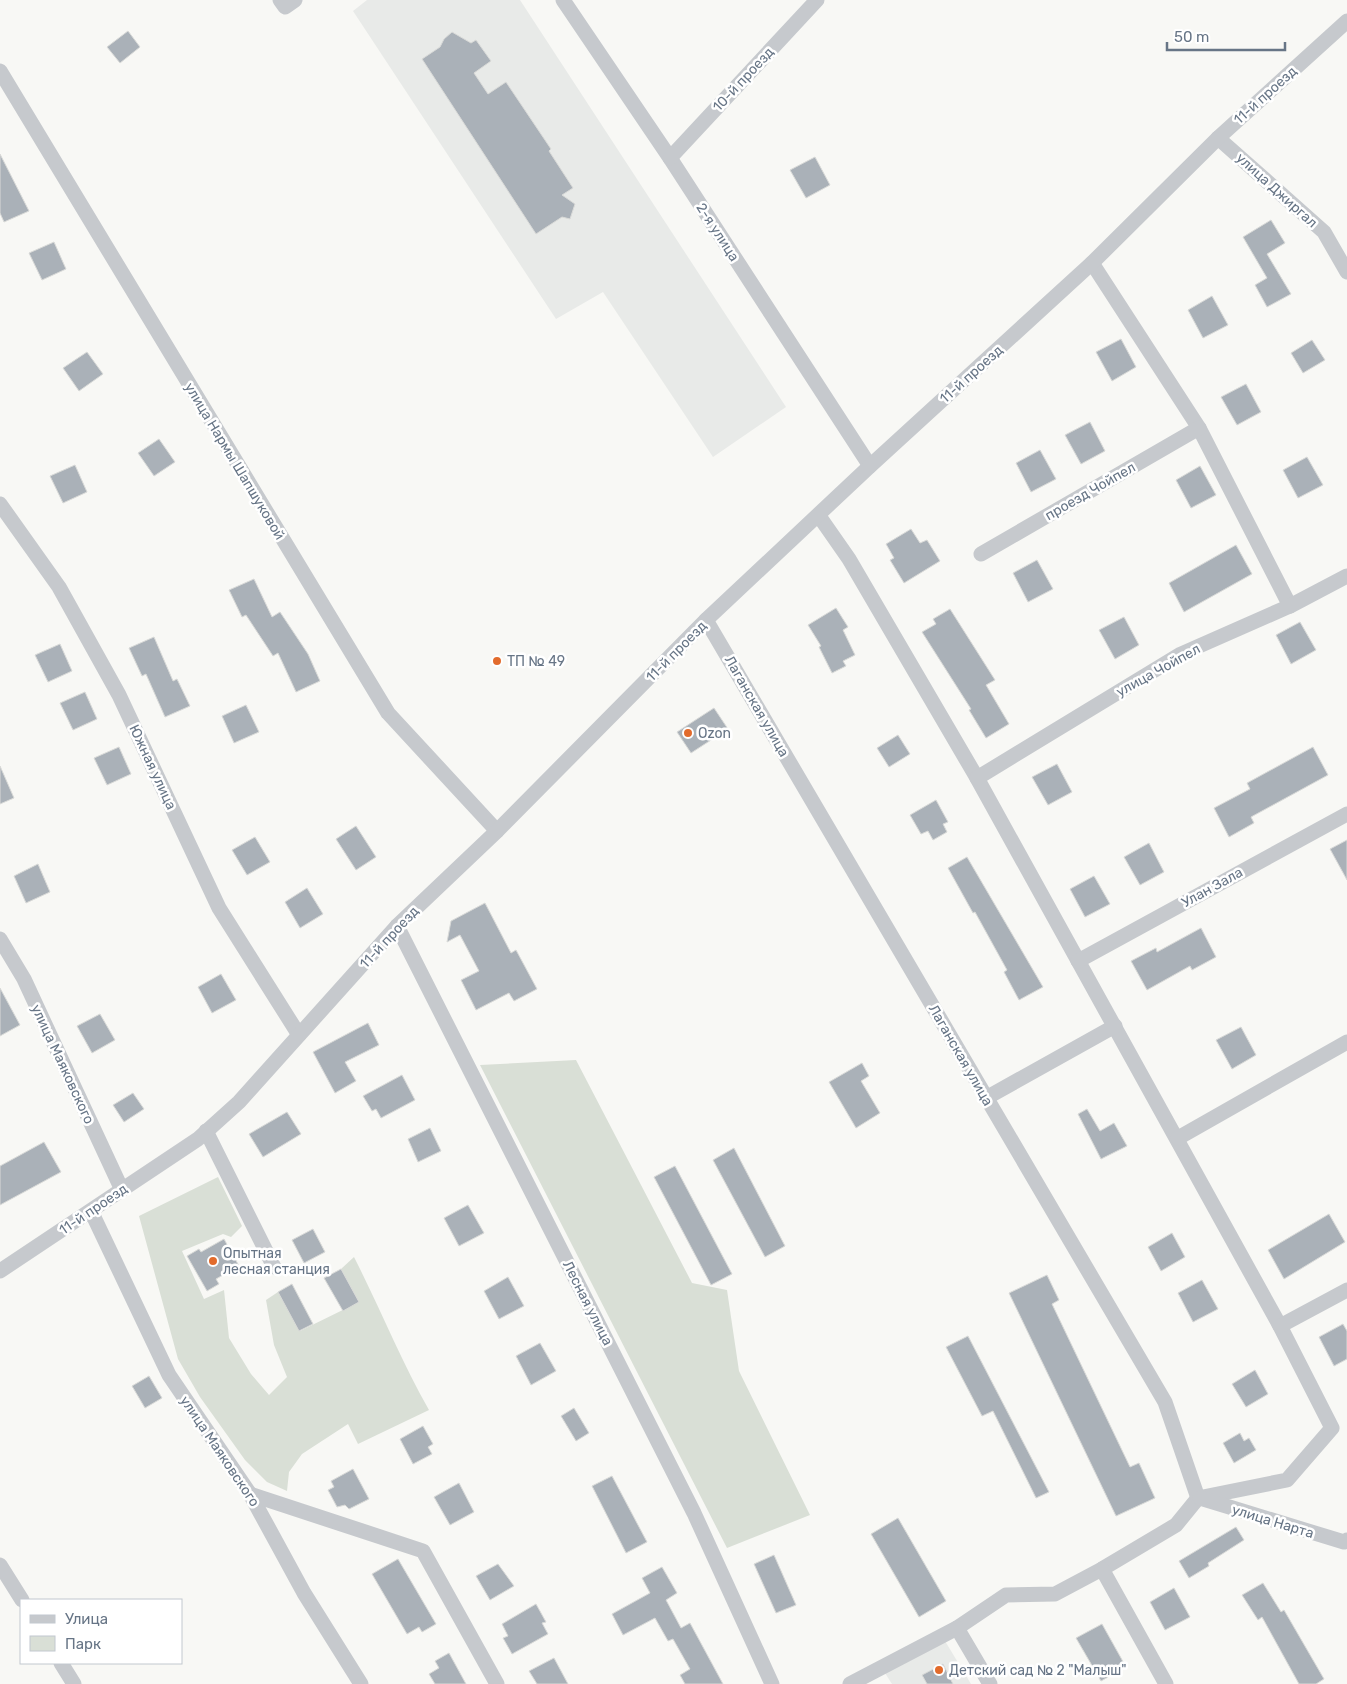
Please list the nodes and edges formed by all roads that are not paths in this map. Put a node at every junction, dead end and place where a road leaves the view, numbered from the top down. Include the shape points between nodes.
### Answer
1 (563, 0) edge
2 (817, 0) edge
3 (1347, 21) edge
4 (0, 71) edge
5 (1218, 138) junction
6 (670, 158) junction
7 (1092, 263) junction
8 (1347, 272) edge
9 (1199, 428) junction
10 (870, 466) junction
11 (0, 504) edge
12 (819, 516) junction
13 (982, 554) dead end
14 (1347, 576) edge
15 (1290, 606) junction
16 (706, 620) junction
17 (977, 778) junction
18 (1347, 814) edge
19 (497, 831) junction
20 (397, 926) junction
21 (0, 940) edge
22 (1078, 960) junction
23 (1115, 1026) junction
24 (299, 1035) junction
25 (1347, 1042) edge
26 (986, 1098) junction
27 (206, 1131) junction
28 (1178, 1138) junction
29 (122, 1190) junction
30 (91, 1211) junction
31 (274, 1267) dead end
32 (0, 1271) edge
33 (1347, 1290) edge
34 (1280, 1326) junction
35 (250, 1494) junction
36 (1198, 1498) junction
37 (1346, 1543) edge
38 (0, 1565) edge
39 (1102, 1569) junction
40 (21, 1599) edge
41 (957, 1628) junction
42 (62, 1664) edge
43 (74, 1684) edge
44 (361, 1684) edge
45 (497, 1684) edge
46 (772, 1684) edge
47 (850, 1684) edge
48 (990, 1684) edge
49 (1166, 1684) edge

1 - 6 street, 2-я улица
2 - 6 street, 10-й проезд
3 - 5 street, 11-й проезд
4 - 19 street, улица Нармы Шапшуковой via 388,713
5 - 7 street, 11-й проезд
5 - 8 street, улица Джиргал via 1324,232
6 - 10 street, 2-я улица
7 - 9 street
7 - 10 street, 11-й проезд
9 - 13 street, проезд Чойпел
9 - 15 street
10 - 12 street, 11-й проезд
11 - 24 street, Южная улица via 64,595 120,695 219,908
12 - 16 street, 11-й проезд
12 - 17 street via 849,559
14 - 15 street, улица Чойпел
15 - 17 street, улица Чойпел via 1181,654
16 - 19 street, 11-й проезд
16 - 26 street, Лаганская улица
17 - 22 street
18 - 22 street, Улан Зала
19 - 20 street, 11-й проезд
20 - 24 street, 11-й проезд
20 - 46 street, Лесная улица via 694,1513
21 - 29 street, улица Маяковского via 24,980
22 - 23 street
23 - 26 street
23 - 28 street
24 - 27 street, 11-й проезд via 239,1102
25 - 28 street
26 - 36 street, Лаганская улица via 1165,1402
27 - 29 street, 11-й проезд
27 - 31 street
28 - 34 street
29 - 30 street, 11-й проезд
30 - 32 street, 11-й проезд
30 - 35 street, улица Маяковского via 169,1375
33 - 34 street
34 - 36 street via 1332,1428 1287,1480
35 - 44 street, улица Маяковского via 304,1593
35 - 45 street via 423,1551
36 - 37 street, улица Нарта
36 - 39 street via 1176,1525
38 - 40 street
39 - 41 street via 1055,1594 1006,1595
39 - 49 street
41 - 47 street
41 - 48 street
42 - 43 street

